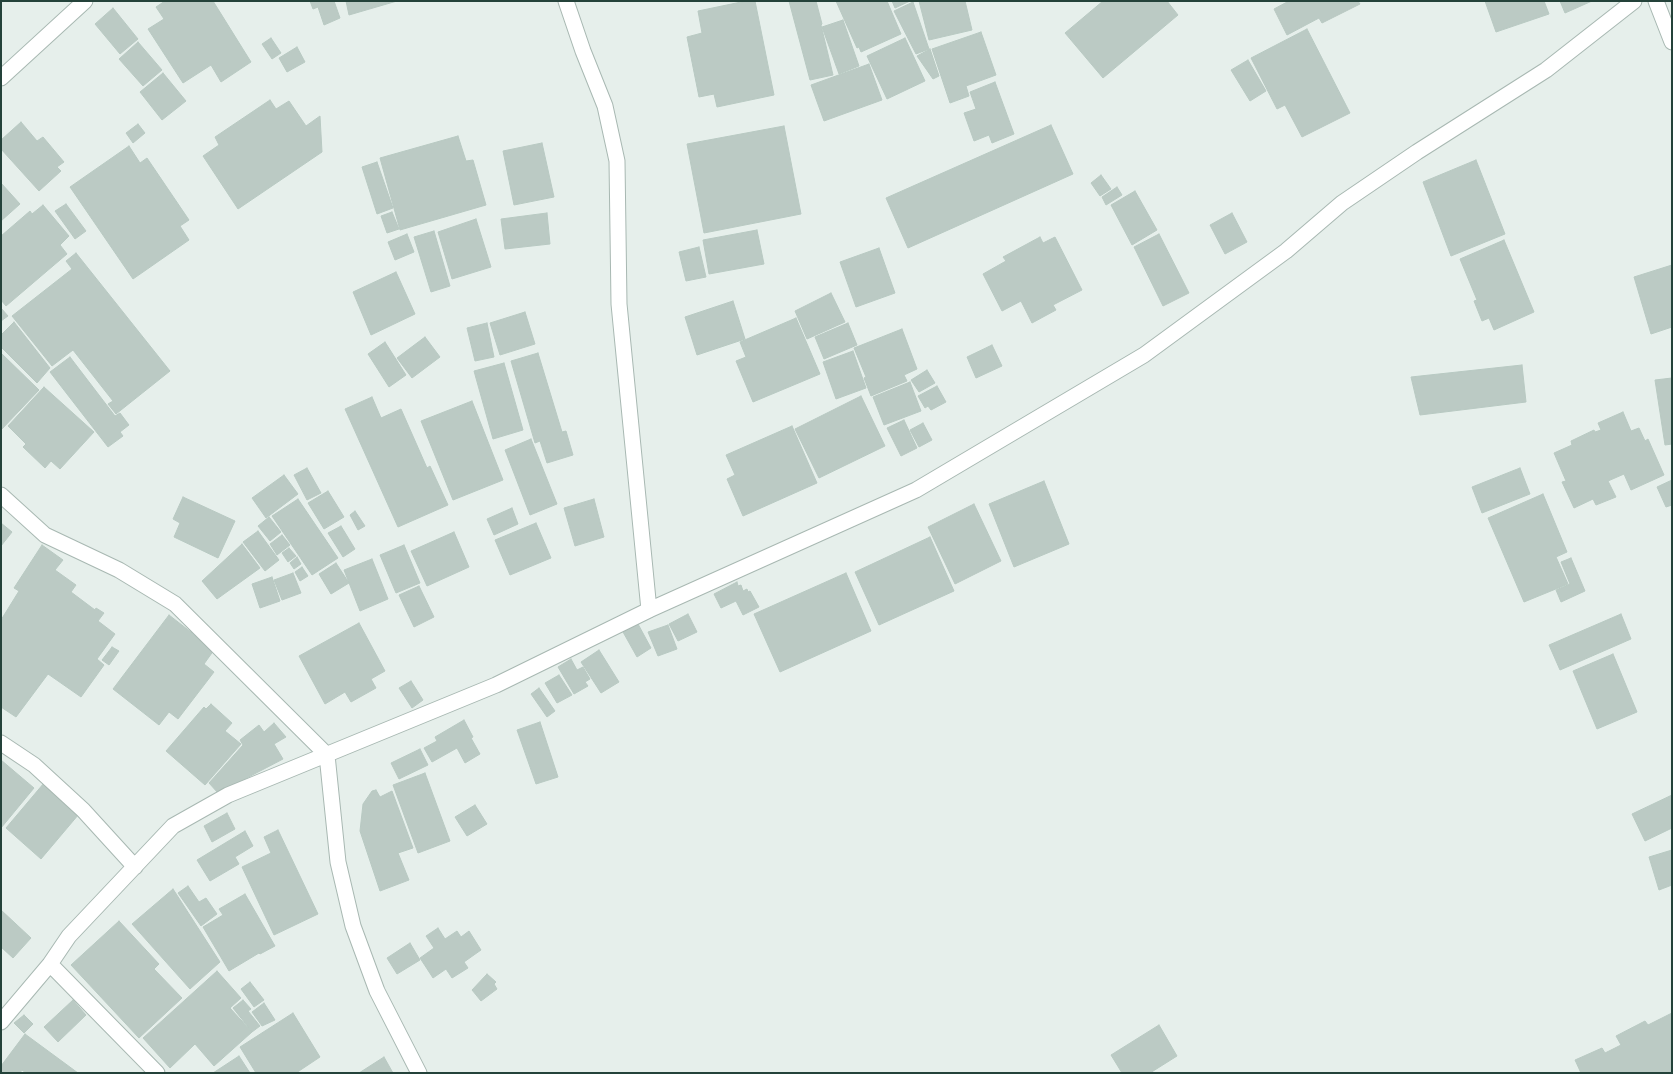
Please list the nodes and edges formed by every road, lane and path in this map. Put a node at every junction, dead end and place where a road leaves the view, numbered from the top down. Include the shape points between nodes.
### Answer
1 (85, 1) edge
2 (566, 1) edge
3 (1634, 1) edge
4 (1656, 1) edge
5 (1672, 42) edge
6 (1, 78) edge
7 (1, 495) edge
8 (649, 610) junction
9 (1, 743) edge
10 (327, 755) junction
11 (135, 867) junction
12 (50, 964) junction
13 (1, 1022) edge
14 (156, 1073) edge
15 (419, 1073) edge

1 - 6 street
2 - 8 street via 604,106 617,161 618,304
3 - 8 street via 1546,70 1342,203 1286,251 1144,355 916,490
4 - 5 street
7 - 10 street via 45,535 120,570 175,604
8 - 10 street via 496,686
9 - 11 street via 34,765 83,810
10 - 11 street via 228,795 174,826
10 - 15 street via 338,862 353,926 377,991
11 - 12 street via 69,936
12 - 13 street
12 - 14 street

